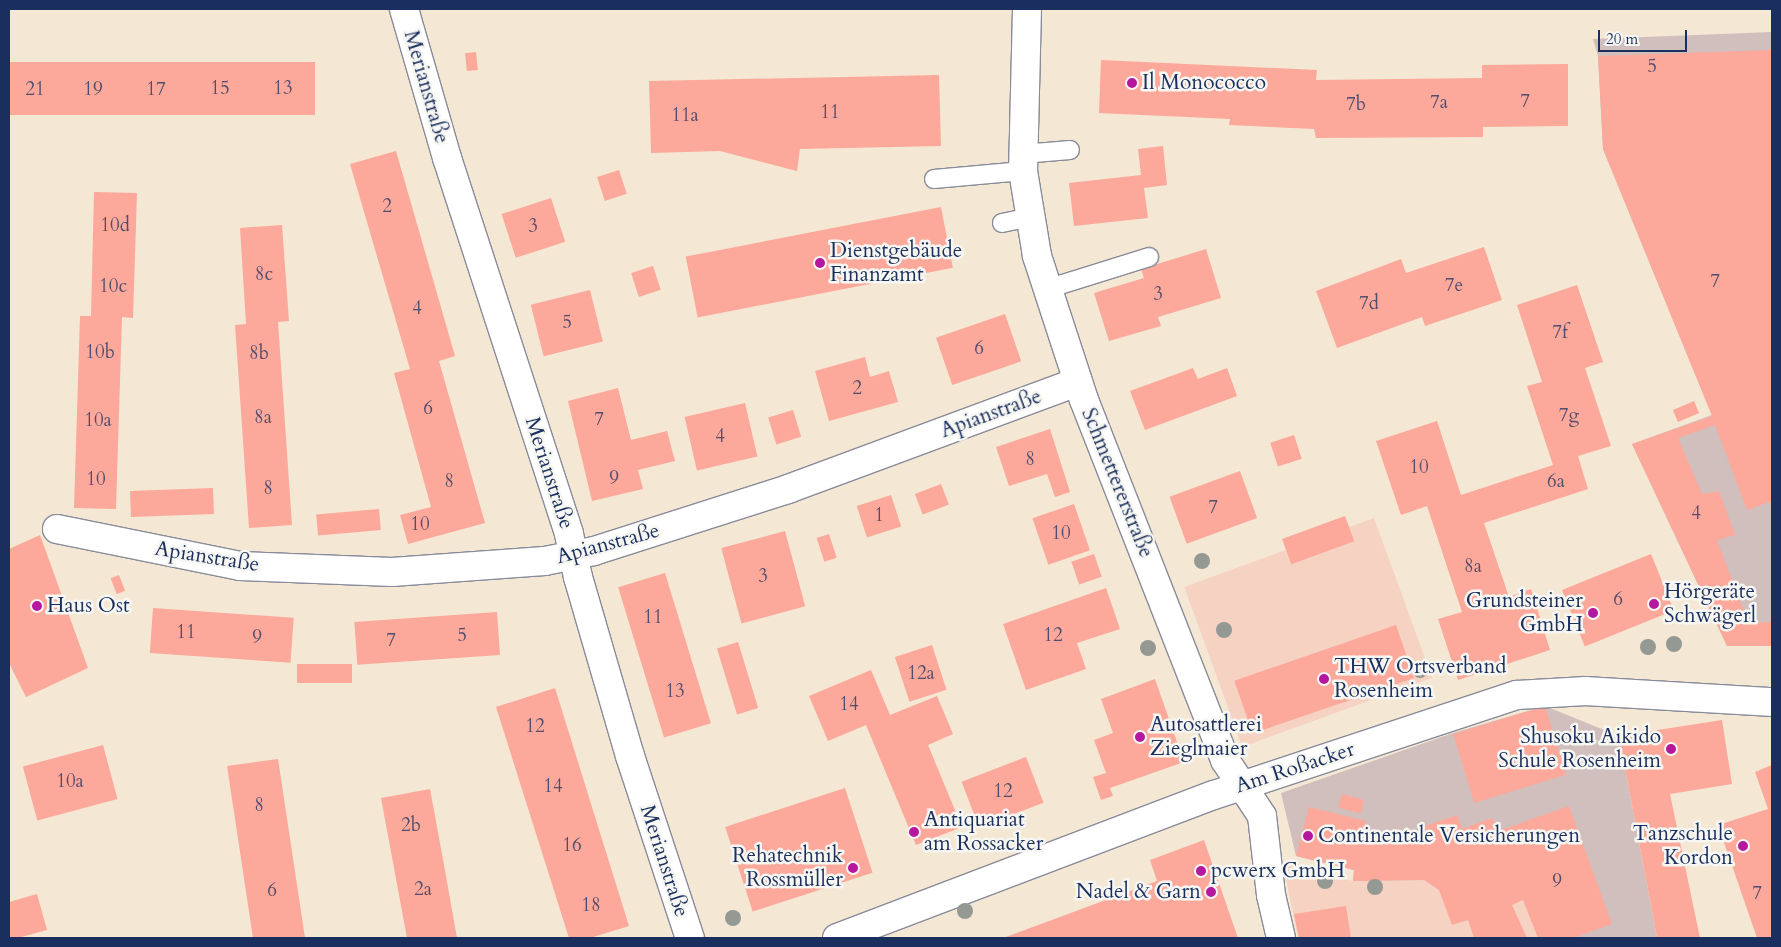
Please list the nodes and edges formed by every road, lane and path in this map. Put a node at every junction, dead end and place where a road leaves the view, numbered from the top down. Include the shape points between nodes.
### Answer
1 (404, 9) edge
2 (1027, 9) edge
3 (1070, 150) dead end
4 (1023, 163) junction
5 (934, 179) dead end
6 (1030, 217) junction
7 (1002, 223) dead end
8 (1149, 257) dead end
9 (1047, 288) junction
10 (1078, 382) junction
11 (57, 529) dead end
12 (574, 557) junction
13 (1772, 702) edge
14 (1242, 786) junction
15 (690, 938) edge
16 (837, 938) edge
17 (1281, 938) edge

1 - 12 street, Merianstraße via 447,158
2 - 4 street, Schmettererstraße
3 - 4 lane
4 - 5 lane
4 - 6 street, Schmettererstraße
6 - 7 lane
6 - 9 street, Schmettererstraße
8 - 9 lane
9 - 10 street, Schmettererstraße
10 - 12 street, Apianstraße via 788,489
10 - 14 street, Schmettererstraße via 1225,760
11 - 12 street, Apianstraße via 240,566 392,572
12 - 15 street, Merianstraße via 630,756
13 - 14 street, Am Roßacker via 1586,691 1517,695
14 - 16 street, Am Roßacker
14 - 17 street, Schmettererstraße via 1262,816

